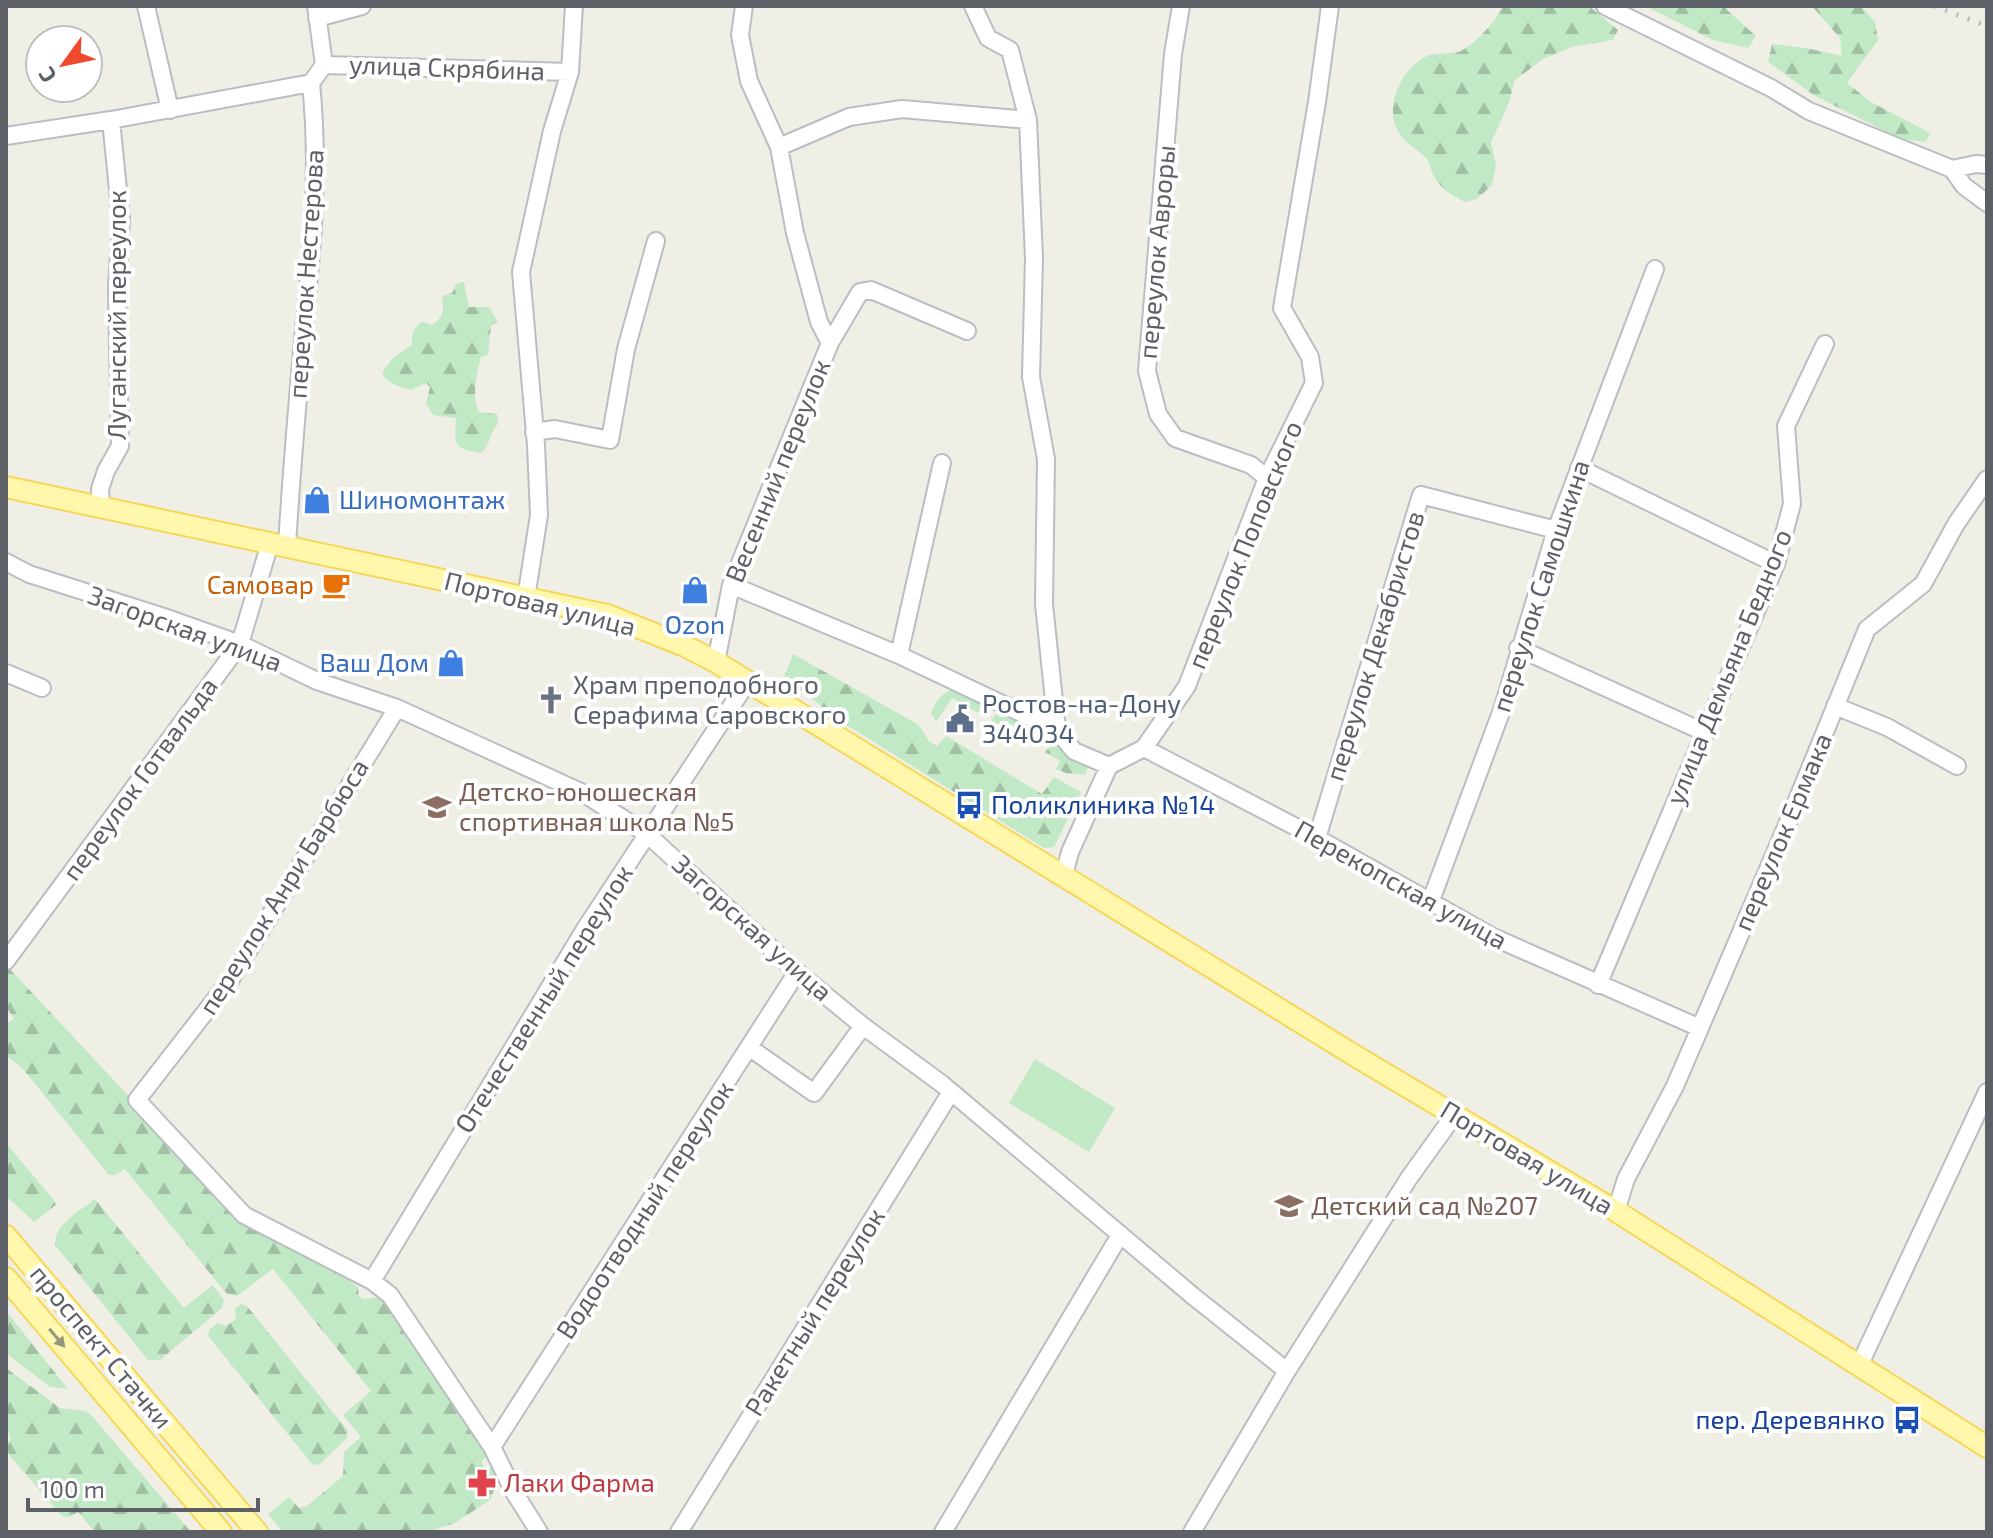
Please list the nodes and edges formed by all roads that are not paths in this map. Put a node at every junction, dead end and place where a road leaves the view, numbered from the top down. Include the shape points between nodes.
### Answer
1 (146, 6) edge
2 (362, 6) edge
3 (574, 6) edge
4 (744, 6) edge
5 (973, 6) edge
6 (1181, 6) edge
7 (1330, 6) edge
8 (1605, 6) edge
9 (316, 12) edge
10 (324, 65) junction
11 (570, 72) junction
12 (311, 83) junction
13 (170, 110) junction
14 (111, 120) junction
15 (1028, 120) junction
16 (6, 136) edge
17 (779, 147) junction
18 (1987, 165) edge
19 (1952, 169) junction
20 (1987, 203) edge
21 (656, 241) dead end
22 (1655, 269) dead end
23 (967, 331) dead end
24 (830, 343) junction
25 (1825, 344) dead end
26 (534, 432) junction
27 (942, 463) dead end
28 (1579, 468) junction
29 (1267, 478) junction
30 (1987, 479) edge
31 (6, 487) edge
32 (101, 506) junction
33 (1556, 530) junction
34 (278, 545) junction
35 (6, 562) edge
36 (1776, 564) junction
37 (731, 585) junction
38 (526, 598) junction
39 (240, 644) junction
40 (1518, 648) junction
41 (899, 655) junction
42 (716, 662) junction
43 (6, 673) edge
44 (748, 681) junction
45 (42, 688) dead end
46 (1835, 706) junction
47 (397, 708) junction
48 (1057, 730) junction
49 (1706, 733) junction
50 (1144, 748) junction
51 (1109, 766) junction
52 (1957, 766) dead end
53 (647, 834) junction
54 (1317, 838) junction
55 (1064, 875) junction
56 (1430, 903) junction
57 (6, 961) edge
58 (797, 972) junction
59 (1598, 985) junction
60 (863, 1026) junction
61 (1700, 1028) junction
62 (750, 1048) junction
63 (951, 1092) junction
64 (1987, 1092) edge
65 (1455, 1114) junction
66 (1616, 1211) junction
67 (1120, 1235) junction
68 (6, 1236) edge
69 (6, 1278) edge
70 (372, 1281) junction
71 (1859, 1366) junction
72 (1287, 1371) junction
73 (492, 1447) junction
74 (1987, 1447) edge
75 (221, 1532) edge
76 (257, 1532) edge
77 (539, 1532) edge
78 (679, 1532) edge
79 (943, 1532) edge
80 (1192, 1532) edge

1 - 13 street
2 - 9 street
3 - 11 street
4 - 17 street, Весенний переулок via 740,35 749,81
5 - 15 street via 988,38 1010,50
6 - 29 street, переулок Авроры via 1147,371 1158,414 1175,438 1251,465
7 - 29 street, переулок Поповского via 1282,308 1310,357 1314,383
8 - 19 street via 1809,111
9 - 10 street
10 - 11 street, улица Скрябина
10 - 12 street
11 - 26 street via 521,272
12 - 13 street, улица Скрябина
12 - 34 street, переулок Нестерова via 315,216 292,459
13 - 14 street, улица Скрябина
14 - 16 street, улица Скрябина
14 - 32 street, Луганский переулок via 121,220 120,446 100,489
15 - 17 street via 902,109 849,117
15 - 48 street via 1034,258 1031,377 1046,459 1044,604
17 - 24 street, Весенний переулок via 795,233 819,322
18 - 19 street
19 - 20 street
21 - 26 street via 626,349 610,440 555,429
22 - 28 street, переулок Самошкина
23 - 24 street via 871,290 860,292
24 - 37 street, Весенний переулок
25 - 36 street, улица Демьяна Бедного via 1786,426 1792,504
26 - 38 street via 539,515
27 - 41 street
28 - 33 street, переулок Самошкина
28 - 36 street
29 - 50 street, переулок Поповского via 1187,686
30 - 46 street, переулок Ермака via 1923,584 1867,629
31 - 32 main road, Портовая улица
32 - 34 main road, Портовая улица
33 - 40 street, переулок Самошкина
33 - 54 street, переулок Декабристов via 1421,495
34 - 38 main road, Портовая улица
34 - 39 street, переулок Готвальда
35 - 39 street, Загорская улица
36 - 49 street, улица Демьяна Бедного
37 - 41 street
37 - 42 street, Весенний переулок
38 - 42 main road, Портовая улица via 607,615
39 - 47 street, Загорская улица via 317,681
39 - 57 street, переулок Готвальда
40 - 49 street
40 - 56 street, переулок Самошкина via 1503,707
41 - 48 street
42 - 44 main road, Портовая улица
43 - 45 street
44 - 53 street, Отечественный переулок
44 - 55 main road, Портовая улица
46 - 52 street via 1887,727
46 - 61 street, переулок Ермака
47 - 53 street, Загорская улица via 583,793
47 - 70 street, переулок Анри Барбюса via 231,979 137,1100 244,1215
48 - 51 street via 1074,751
49 - 59 street, улица Демьяна Бедного
50 - 51 street
50 - 54 street, Перекопская улица
51 - 55 street
53 - 58 street, Загорская улица
53 - 70 street, Отечественный переулок
54 - 56 street, Перекопская улица
55 - 65 main road, Портовая улица
56 - 59 street, Перекопская улица
58 - 60 street, Загорская улица
58 - 62 street, Водоотводный переулок
59 - 61 street, Перекопская улица
60 - 62 street via 814,1093
60 - 63 street, Загорская улица
61 - 66 street, переулок Ермака via 1626,1179
62 - 73 street, Водоотводный переулок
63 - 67 street, Загорская улица
63 - 78 street, Ракетный переулок
64 - 71 street
65 - 66 main road, Портовая улица
65 - 72 street
66 - 71 main road, Портовая улица
67 - 72 street, Загорская улица
67 - 79 street
68 - 76 main road, проспект Стачки
69 -> 75 main road, проспект Стачки
70 - 73 street via 390,1295
71 - 74 main road, Портовая улица
72 - 80 street
73 - 77 street

